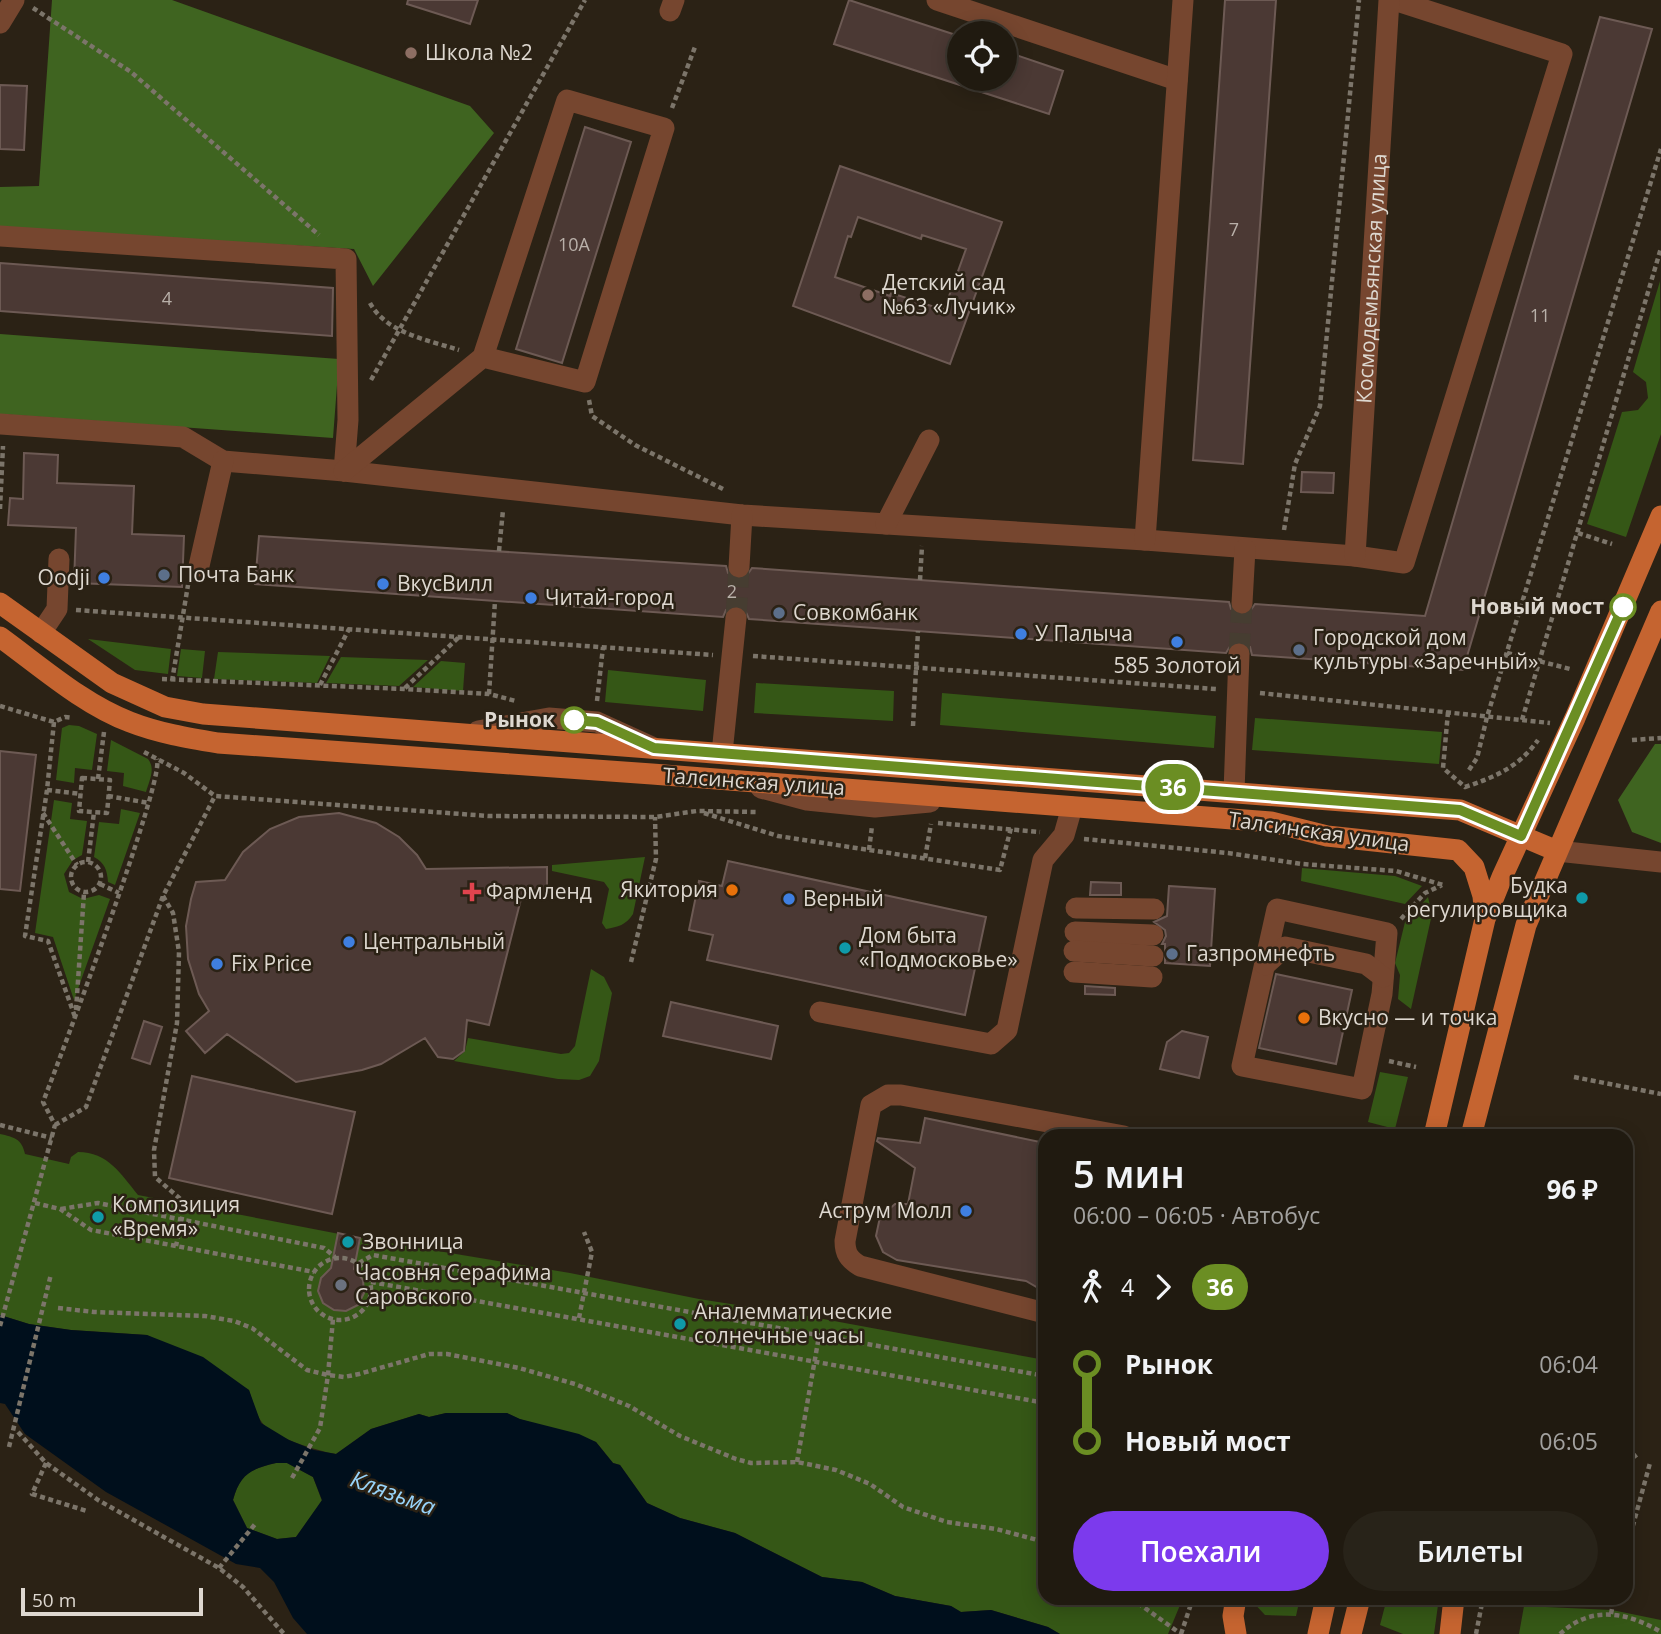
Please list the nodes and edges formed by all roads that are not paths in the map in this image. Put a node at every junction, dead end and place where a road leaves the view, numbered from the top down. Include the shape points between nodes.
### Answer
1 (937, 0) edge
2 (1183, 0) edge
3 (1389, 0) edge
4 (1394, 0) edge
5 (23, 4) edge
6 (0, 23) edge
7 (1177, 80) junction
8 (0, 236) edge
9 (483, 357) junction
10 (2, 424) edge
11 (929, 440) dead end
12 (223, 461) junction
13 (344, 471) junction
14 (742, 515) junction
15 (1661, 516) edge
16 (886, 524) junction
17 (1145, 540) junction
18 (1245, 549) junction
19 (1355, 556) junction
20 (59, 559) dead end
21 (199, 566) road end
22 (739, 567) tunnel mouth
23 (1242, 603) tunnel mouth
24 (2, 608) edge
25 (1661, 611) edge
26 (736, 618) tunnel mouth
27 (41, 633) junction
28 (0, 637) edge
29 (1239, 654) tunnel mouth
30 (722, 753) junction
31 (1234, 792) junction
32 (1072, 807) junction
33 (1521, 836) junction
34 (1557, 851) junction
35 (1661, 862) edge
36 (1076, 908) dead end
37 (1154, 909) dead end
38 (1485, 919) junction
39 (1074, 952) dead end
40 (1152, 956) dead end
41 (1265, 965) junction
42 (1383, 977) junction
43 (820, 1012) dead end
44 (1086, 1129) edge
45 (1436, 1129) edge
46 (1473, 1129) edge
47 (1038, 1311) edge
48 (1235, 1605) edge
49 (1324, 1605) edge
50 (1358, 1605) edge
51 (1453, 1605) edge
52 (1319, 1630) edge
53 (1351, 1633) edge
54 (1236, 1634) edge
55 (1450, 1634) edge

1 - 7 street
2 - 7 street
3 - 19 street, Космодемьянская улица
4 - 19 street via 1562,54 1404,563
5 - 6 street
7 - 17 street
8 - 13 street via 346,259 348,419
9 - 9 street via 567,100 664,128 585,382
9 - 13 street
10 - 12 street via 183,437
11 - 16 street
12 - 13 street
12 - 21 street
13 - 14 street
14 - 16 street
14 - 22 street
15 - 33 main road
16 - 17 street
17 - 18 street
18 - 19 street
18 - 23 street
20 - 27 street via 57,609
24 - 27 main road, Талсинская улица
25 - 34 main road
26 - 30 street
27 - 30 main road, Талсинская улица via 112,683 165,707 203,714
28 - 32 main road, Талсинская улица via 96,706 127,721 158,732 232,744
29 - 31 street
30 - 31 main road, Талсинская улица
31 - 33 main road, Талсинская улица via 1460,810
32 - 38 main road, Талсинская улица via 1271,822 1327,836 1458,850 1474,867
32 - 43 street via 1064,835 1043,860 1007,1030 990,1044
33 - 34 main road, Талсинская улица
33 - 38 main road
34 - 35 street
34 - 46 main road via 1526,925
36 - 37 street
38 - 45 main road
39 - 40 street
41 - 42 street via 1285,947 1366,964
41 - 42 street via 1277,909 1387,933
41 - 42 street via 1242,1066 1362,1089
44 - 47 street via 901,1095 888,1095 871,1105 845,1241 850,1260
48 - 54 main road
49 - 52 main road
50 - 53 main road
51 - 55 main road

